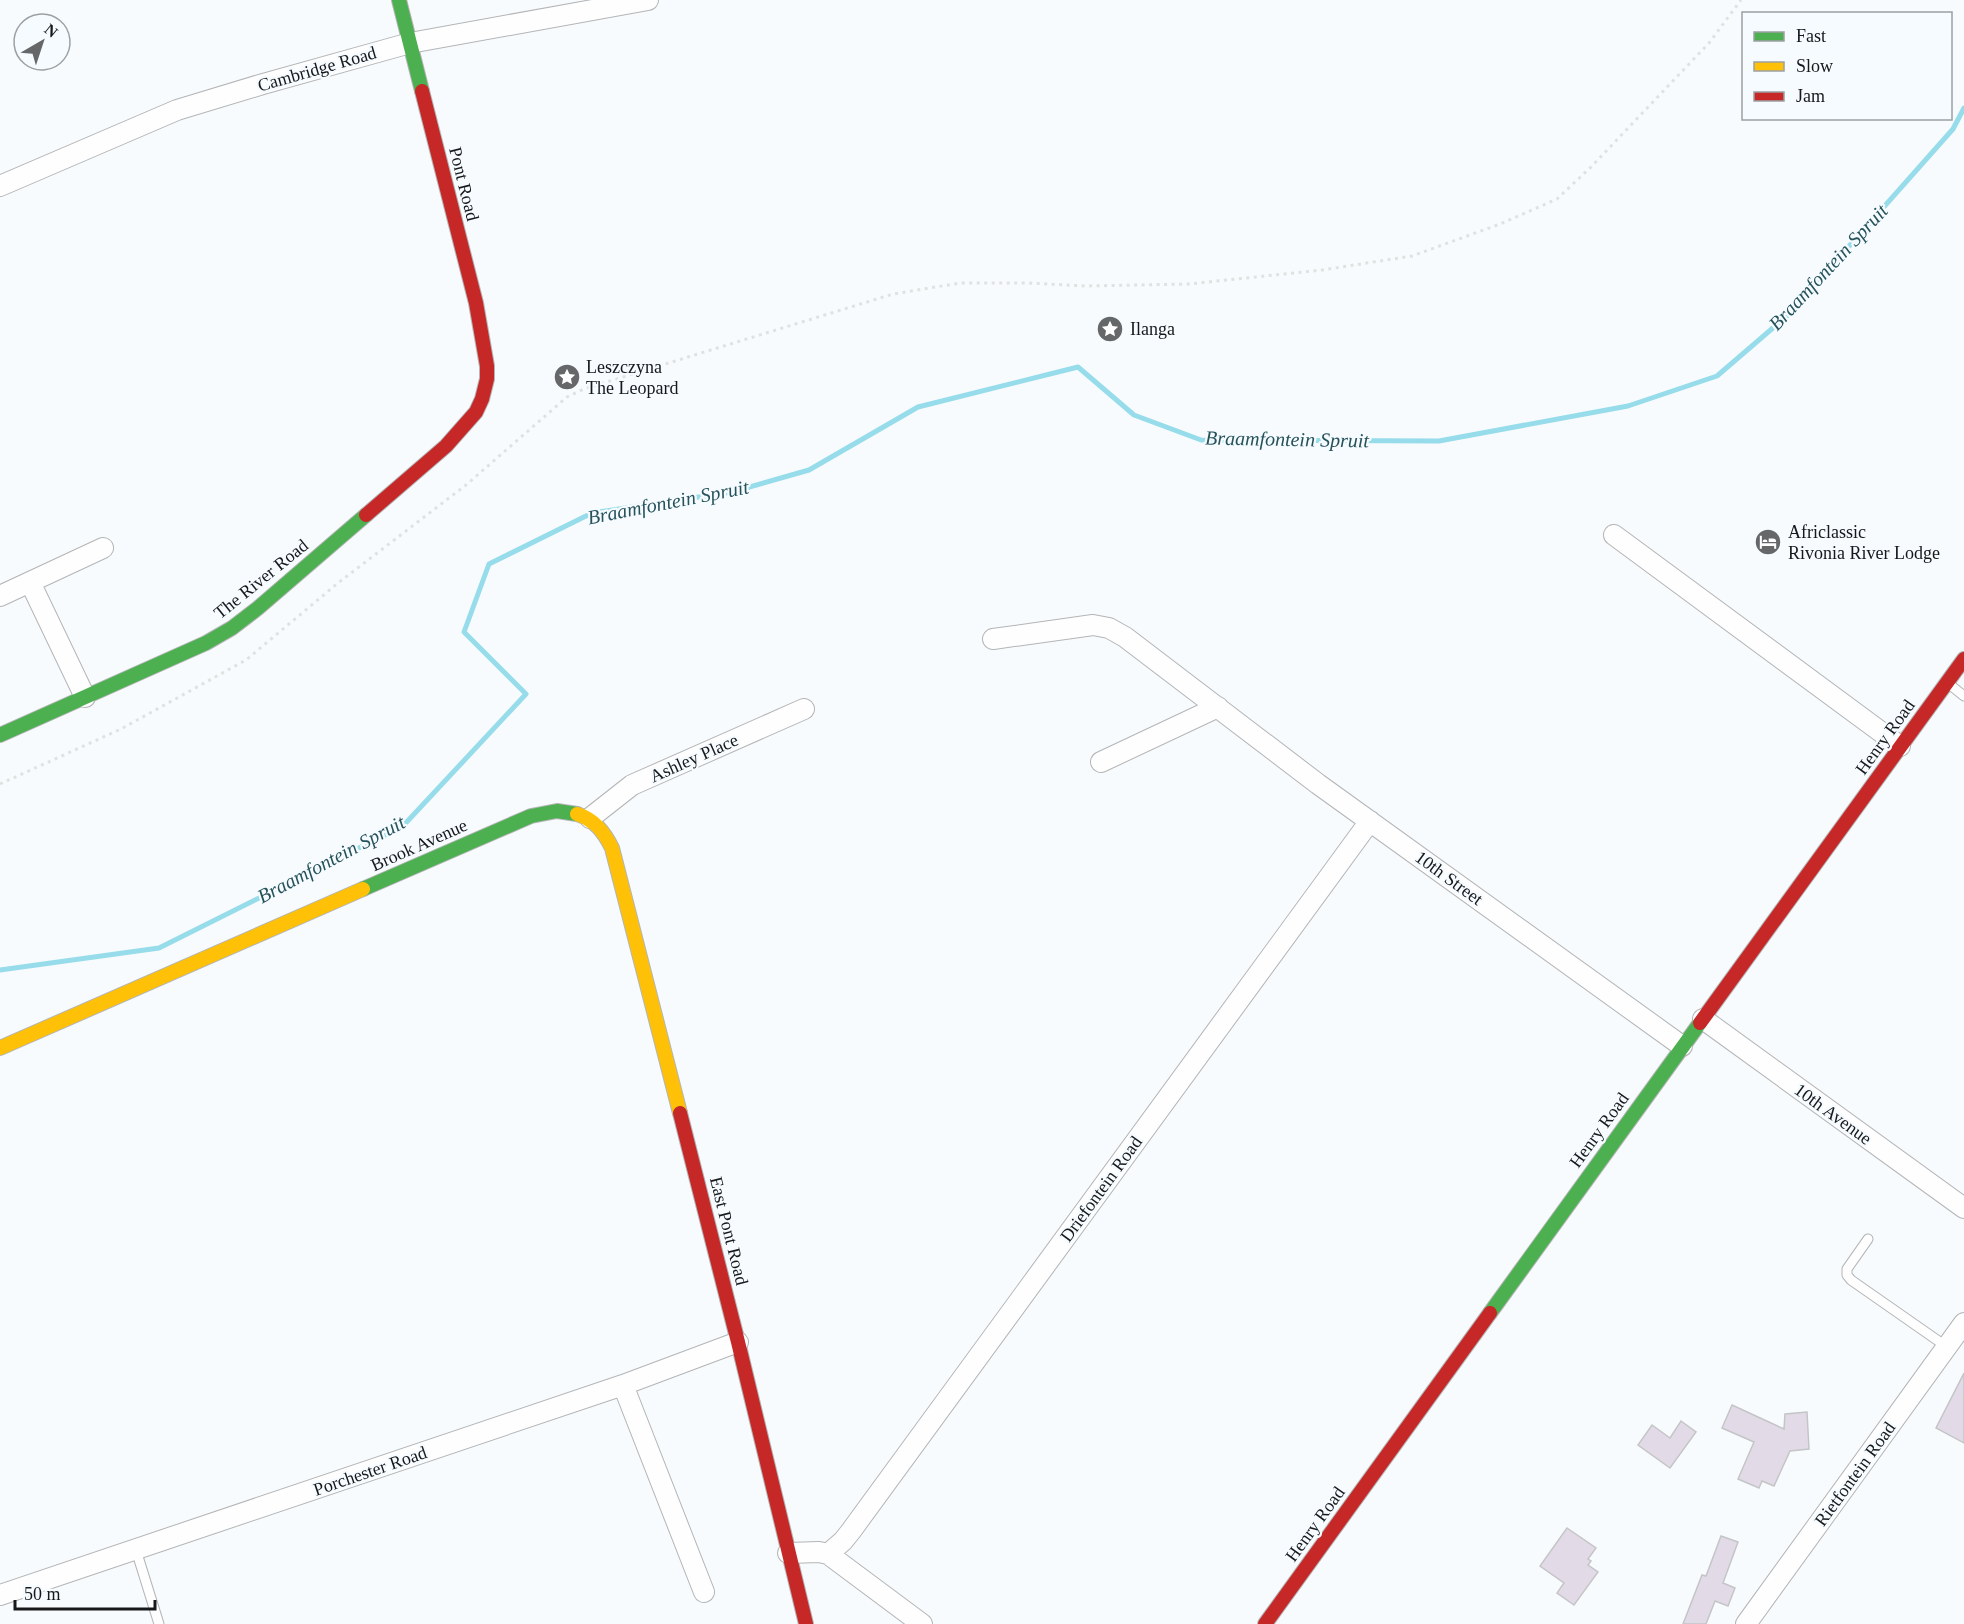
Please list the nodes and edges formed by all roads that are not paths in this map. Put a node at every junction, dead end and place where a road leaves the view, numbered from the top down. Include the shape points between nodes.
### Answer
1 (399, 0) edge
2 (648, 0) edge
3 (410, 43) junction
4 (0, 186) edge
5 (487, 379) joint
6 (1614, 535) dead end
7 (103, 548) dead end
8 (30, 582) junction
9 (0, 596) edge
10 (993, 639) dead end
11 (1964, 658) edge
12 (1947, 682) junction
13 (1964, 696) edge
14 (85, 697) junction
15 (1218, 707) junction
16 (804, 709) dead end
17 (0, 735) edge
18 (1900, 746) junction
19 (1101, 762) dead end
20 (590, 818) junction
21 (1370, 821) junction
22 (1702, 1019) junction
23 (1682, 1046) junction
24 (0, 1048) edge
25 (1964, 1209) edge
26 (1868, 1239) dead end
27 (1964, 1323) edge
28 (738, 1342) junction
29 (1947, 1347) junction
30 (623, 1385) junction
31 (136, 1550) junction
32 (788, 1553) junction
33 (828, 1554) junction
34 (704, 1592) dead end
35 (0, 1595) edge
36 (159, 1624) edge
37 (806, 1624) edge
38 (922, 1624) edge
39 (1265, 1624) edge
40 (1746, 1624) edge

1 - 3 street, Pont Road
2 - 3 street, Cambridge Road via 567,11
3 - 4 street, Cambridge Road via 177,110
3 - 5 street, Pont Road via 476,303
5 - 14 street, The River Road via 476,412 447,446 258,608 206,643
6 - 18 street
7 - 8 street
8 - 9 street
8 - 14 street
10 - 15 street, 10th Street via 1071,627 1109,628
11 - 12 street, Henry Road
12 - 13 lane
12 - 18 street, Henry Road
14 - 17 street, The River Road
15 - 19 street
15 - 21 street, 10th Street
16 - 20 street, Ashley Place via 632,785
18 - 22 street, Henry Road
20 - 24 street, Brook Avenue via 564,810 531,816
20 - 28 street, East Pont Road via 599,825 612,848
21 - 23 street, 10th Street
21 - 33 street, Driefontein Road via 851,1531
22 - 23 street, Henry Road
22 - 25 street, 10th Avenue
23 - 39 street, Henry Road
26 - 29 lane via 1847,1269 1847,1275
27 - 29 street, Rietfontein Road
28 - 30 street, Porchester Road
28 - 32 street, East Pont Road
29 - 40 street, Rietfontein Road
30 - 31 street, Porchester Road
30 - 34 street
31 - 35 street, Porchester Road
31 - 36 lane
32 - 33 street
32 - 37 street, East Pont Road
33 - 38 street

